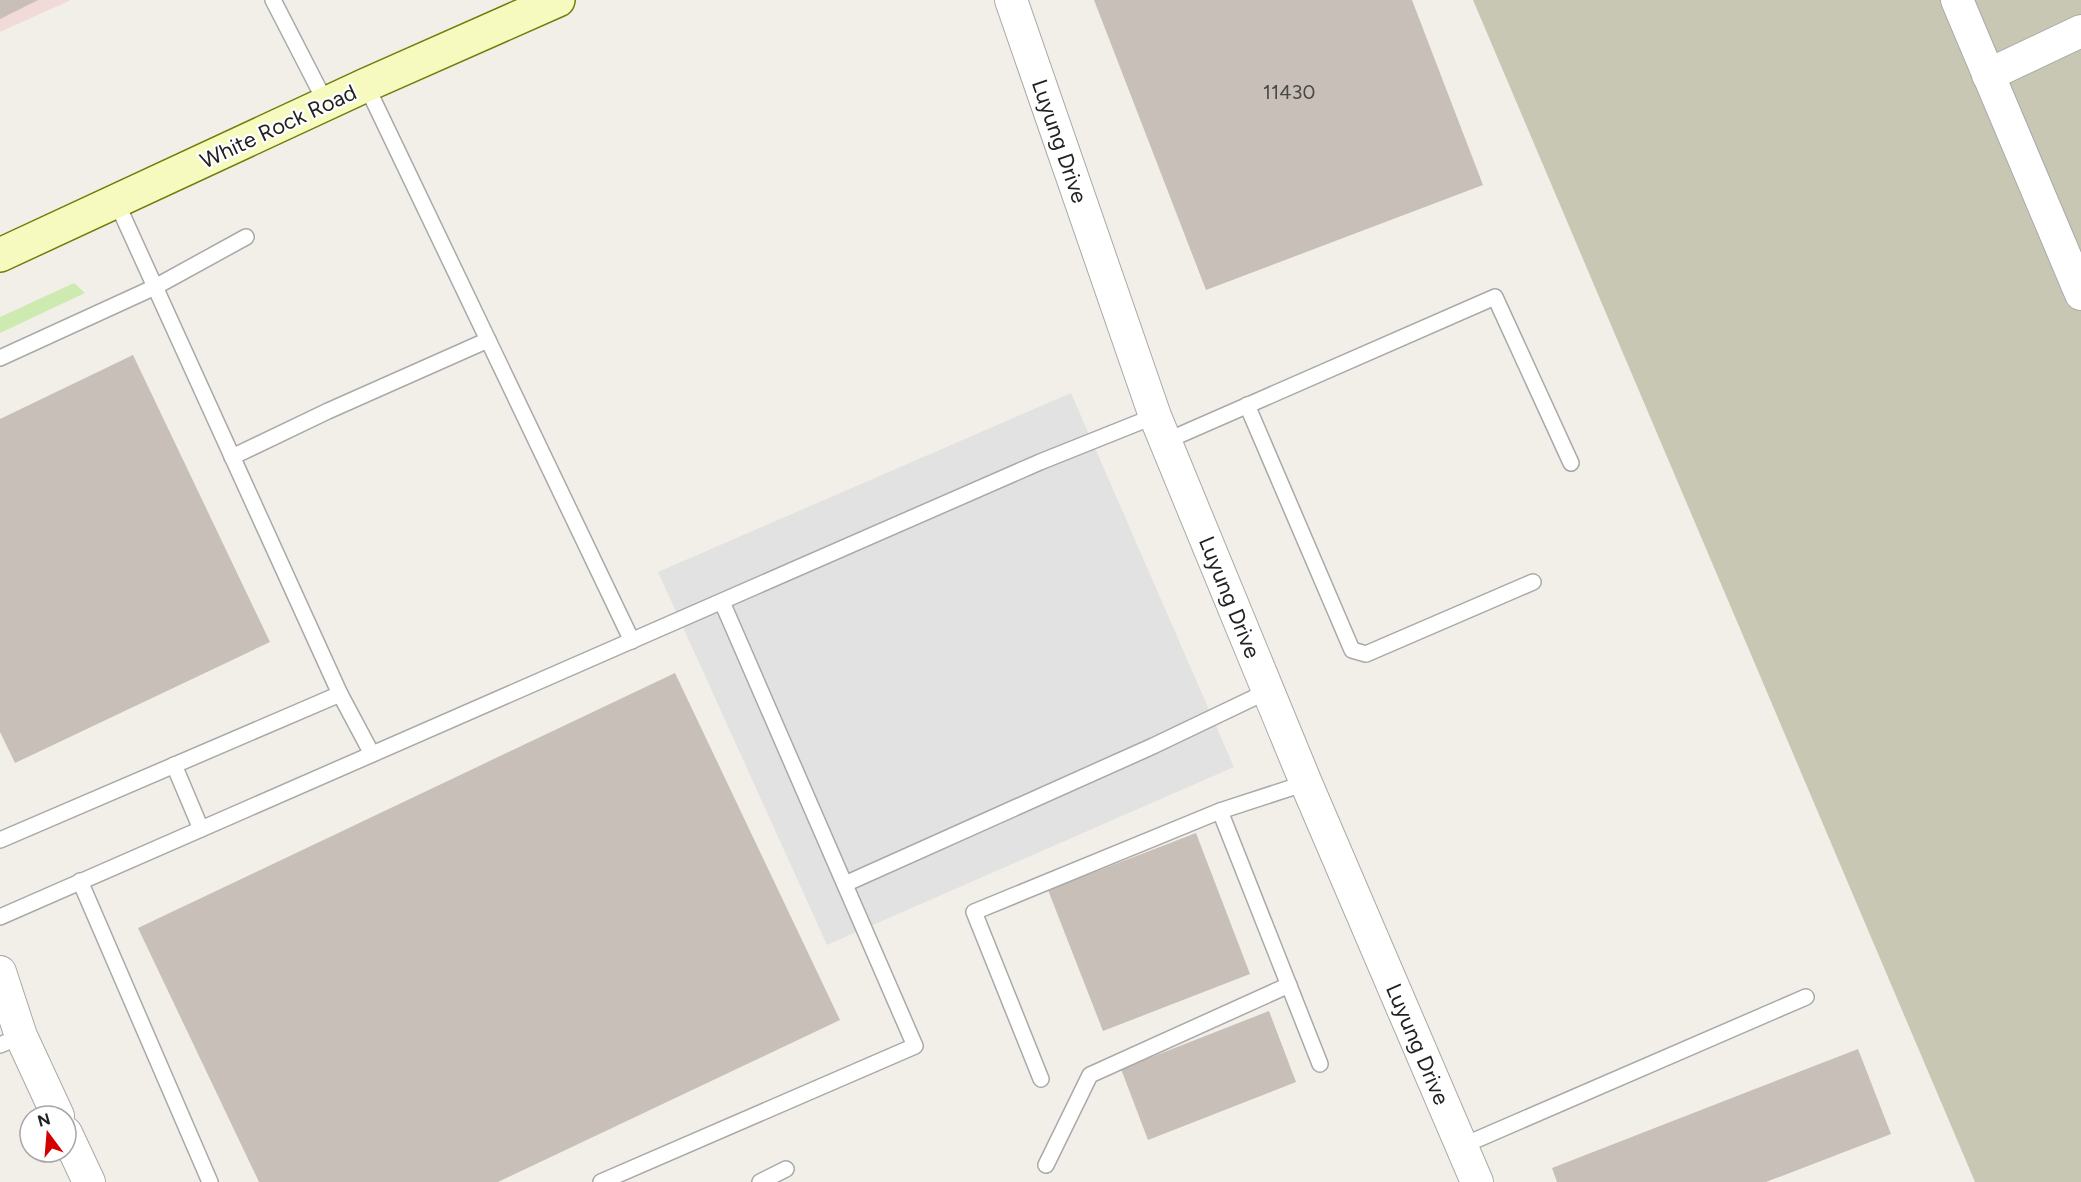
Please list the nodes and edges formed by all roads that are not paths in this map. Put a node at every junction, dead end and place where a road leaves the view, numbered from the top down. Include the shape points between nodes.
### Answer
1 (273, 0) edge
2 (558, 0) edge
3 (1011, 0) edge
4 (1957, 0) edge
5 (2081, 31) edge
6 (1988, 75) junction
7 (366, 85) junction
8 (326, 103) junction
9 (116, 201) junction
10 (246, 237) dead end
11 (0, 255) edge
12 (156, 287) junction
13 (2081, 294) edge
14 (488, 340) junction
15 (0, 358) edge
16 (1247, 405) junction
17 (1161, 428) junction
18 (232, 457) junction
19 (1571, 463) dead end
20 (1533, 582) dead end
21 (722, 602) junction
22 (632, 641) junction
23 (1268, 691) junction
24 (340, 694) junction
25 (372, 754) junction
26 (174, 765) junction
27 (1306, 783) junction
28 (1220, 812) junction
29 (201, 828) junction
30 (0, 840) edge
31 (80, 880) junction
32 (845, 884) junction
33 (0, 917) edge
34 (0, 972) edge
35 (1289, 985) junction
36 (1806, 997) dead end
37 (10, 1041) edge
38 (1320, 1064) dead end
39 (1041, 1080) dead end
40 (50, 1104) edge
41 (1462, 1146) junction
42 (78, 1159) edge
43 (1046, 1165) dead end
44 (786, 1169) dead end
45 (1470, 1180) edge
46 (89, 1182) edge
47 (210, 1182) edge
48 (601, 1182) edge
49 (760, 1182) edge

1 - 8 lane
2 - 7 main road, White Rock Road
3 - 17 street, Luyung Drive
4 - 6 street
5 - 6 street
6 - 13 street
7 - 8 main road, White Rock Road
7 - 14 lane
8 - 9 main road, White Rock Road
9 - 11 main road, White Rock Road
9 - 12 lane
10 - 12 lane
12 - 15 lane
12 - 18 lane
14 - 18 lane
14 - 22 lane
16 - 17 lane
16 - 19 lane via 1495,297
16 - 20 lane via 1352,650 1366,654
17 - 21 lane via 1040,462
17 - 23 street, Luyung Drive
18 - 24 lane
21 - 22 lane
21 - 32 lane
22 - 25 lane
23 - 27 street, Luyung Drive
23 - 32 lane
24 - 25 lane
24 - 26 lane
25 - 29 lane
26 - 29 lane
26 - 30 lane
27 - 28 lane
27 - 41 street, Luyung Drive
28 - 35 lane
28 - 39 lane via 974,912
29 - 31 lane
31 - 33 lane
31 - 47 lane
32 - 48 lane via 915,1046
34 - 37 street
35 - 38 lane
35 - 43 lane via 1090,1075
36 - 41 lane
37 - 40 street
41 - 45 street, Luyung Drive
42 - 46 street
44 - 49 lane

